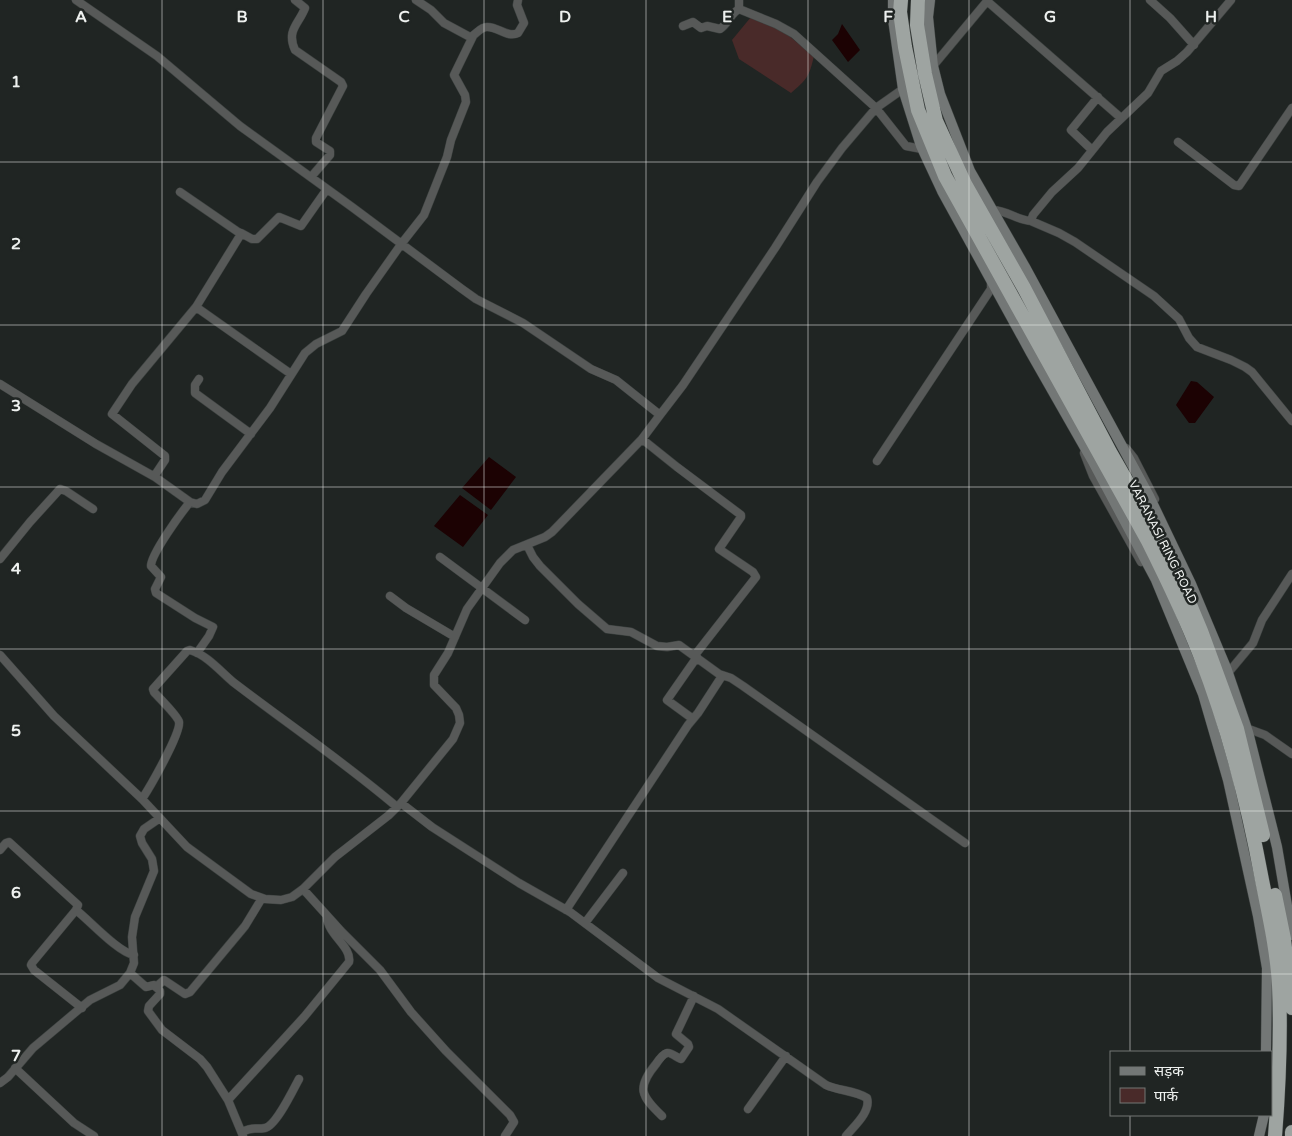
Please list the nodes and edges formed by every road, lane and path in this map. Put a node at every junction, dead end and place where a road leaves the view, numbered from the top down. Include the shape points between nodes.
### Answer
1 (76, 0) edge
2 (294, 0) edge
3 (416, 0) edge
4 (518, 0) edge
5 (739, 0) edge
6 (893, 0) edge
7 (901, 0) edge
8 (918, 0) edge
9 (930, 0) edge
10 (988, 0) edge
11 (1150, 0) edge
12 (1231, 0) edge
13 (739, 9) junction
14 (683, 26) dead end
15 (472, 36) junction
16 (1194, 44) junction
17 (933, 66) junction
18 (903, 89) junction
19 (1098, 97) junction
20 (876, 108) junction
21 (1292, 108) edge
22 (1121, 118) junction
23 (1178, 142) dead end
24 (922, 149) junction
25 (1092, 150) junction
26 (311, 177) junction
27 (327, 189) junction
28 (180, 192) dead end
29 (993, 210) junction
30 (1031, 221) junction
31 (241, 233) junction
32 (402, 243) junction
33 (992, 282) junction
34 (196, 307) junction
35 (291, 374) junction
36 (199, 379) dead end
37 (0, 384) edge
38 (660, 416) junction
39 (1292, 421) edge
40 (251, 434) junction
41 (642, 439) junction
42 (877, 461) dead end
43 (155, 477) junction
44 (190, 502) junction
45 (93, 509) dead end
46 (528, 545) junction
47 (440, 557) dead end
48 (0, 559) edge
49 (1292, 574) edge
50 (481, 587) junction
51 (390, 596) dead end
52 (525, 620) dead end
53 (455, 636) junction
54 (197, 653) junction
55 (0, 655) edge
56 (696, 656) junction
57 (1228, 673) junction
58 (722, 676) junction
59 (693, 719) junction
60 (1246, 728) junction
61 (1292, 754) edge
62 (142, 799) junction
63 (399, 805) junction
64 (160, 818) junction
65 (965, 843) dead end
66 (0, 850) edge
67 (623, 873) dead end
68 (303, 890) junction
69 (262, 898) junction
70 (76, 910) junction
71 (566, 910) junction
72 (327, 916) junction
73 (585, 923) junction
74 (1292, 935) edge
75 (359, 949) junction
76 (134, 955) junction
77 (350, 955) junction
78 (130, 973) junction
79 (156, 987) junction
80 (694, 996) junction
81 (82, 1008) junction
82 (1292, 1008) edge
83 (1266, 1051) edge
84 (786, 1056) junction
85 (15, 1068) junction
86 (298, 1079) dead end
87 (0, 1084) edge
88 (228, 1100) junction
89 (1278, 1104) junction
90 (748, 1109) dead end
91 (662, 1116) dead end
92 (1264, 1116) edge
93 (1292, 1132) edge
94 (242, 1134) edge
95 (94, 1136) edge
96 (505, 1136) edge
97 (846, 1136) edge
98 (1259, 1136) edge
99 (1270, 1136) edge
100 (1275, 1136) edge
101 (1292, 1136) edge

1 - 26 street via 157,56 240,126
2 - 26 street via 305,8 293,29 295,50 343,86 316,138 316,142 330,151 330,155
3 - 15 street via 444,23
4 - 15 street via 524,23 518,33 509,35 487,27
5 - 13 street
6 - 18 street
7 - 89 highway, VARANASI RING ROAD via 905,47 918,110 945,176 1148,541 1178,601 1227,733 1251,822 1274,938 1279,984
8 - 82 highway via 917,25 936,121 965,184 1024,288 1183,588 1224,691 1260,816 1284,939
9 - 17 street via 928,17
10 - 17 street
10 - 19 street
11 - 16 street
12 - 16 street
13 - 14 street via 720,29 701,28 693,22
13 - 20 street via 794,34
15 - 32 street via 455,71 455,79 466,98 447,158 424,216
16 - 22 street via 1177,61 1160,71 1148,92
17 - 29 street via 940,94 970,171
18 - 20 street
18 - 24 street
19 - 22 street
19 - 25 street via 1071,130
20 - 24 street via 906,146
20 - 38 street via 816,182
21 - 23 street via 1238,186
22 - 25 street
24 - 33 street
25 - 30 street
26 - 27 street
27 - 31 street via 301,226 279,217 257,239
27 - 32 street
28 - 31 street
29 - 30 street
29 - 57 street via 1149,496
30 - 39 street via 1075,242 1154,296 1180,319 1197,347 1252,372
31 - 34 street
32 - 35 street via 342,331 310,348
32 - 38 street via 476,299 522,323 591,369 616,380
33 - 42 street
33 - 83 street via 1157,582 1203,694 1228,780 1258,916 1266,968
34 - 35 street
34 - 43 street via 132,384 112,414 165,456
35 - 40 street
36 - 40 street via 195,393
37 - 43 street
38 - 41 street
40 - 44 street via 205,500 197,504
41 - 46 street via 552,532
41 - 56 street via 740,512 741,517 719,549 755,574 755,579
43 - 44 street
44 - 54 street via 150,564 162,577 156,593 213,627
45 - 48 street via 60,489
46 - 50 street via 506,556
46 - 56 street via 540,566 607,629 631,632 662,647 679,645
47 - 50 street
49 - 57 street via 1262,620 1253,643
50 - 52 street
50 - 53 street
51 - 53 street
53 - 63 street via 433,680 456,708 460,723 453,739
54 - 62 street via 186,651 153,689 178,718 179,725
54 - 63 street
55 - 62 street via 54,716
56 - 58 street
56 - 59 street via 667,700
57 - 60 street
58 - 59 street
58 - 65 street via 743,686
59 - 71 street
60 - 61 street via 1261,732
60 - 74 street via 1277,847
62 - 64 street
63 - 68 street via 335,857
63 - 71 street
64 - 69 street via 187,847 251,894
64 - 76 street via 144,829 140,836 152,859 154,872 135,917
66 - 70 street via 10,842 76,904
67 - 73 street
68 - 69 street via 281,900
68 - 72 street
69 - 79 street via 245,926 190,992 184,994 164,980
70 - 76 street via 126,953
70 - 81 street via 31,966
71 - 73 street
72 - 75 street
72 - 77 street via 330,928
73 - 80 street via 651,974
75 - 77 street
75 - 96 street via 394,987 427,1031 510,1115 514,1122
76 - 78 street
77 - 88 street via 347,966
78 - 79 street via 147,988
78 - 81 street via 120,985
79 - 88 street via 161,993 148,1008 152,1017 162,1030 200,1059
80 - 84 street
80 - 91 street via 676,1034 689,1047 681,1059 664,1054 644,1082 645,1100
81 - 85 street
84 - 90 street
84 - 97 street via 826,1085 867,1098 868,1106
85 - 87 street
85 - 95 street via 74,1123
86 - 94 street via 268,1127 250,1128
88 - 94 street
89 - 99 highway
89 - 100 highway, VARANASI RING ROAD
92 - 98 street
93 - 101 highway

